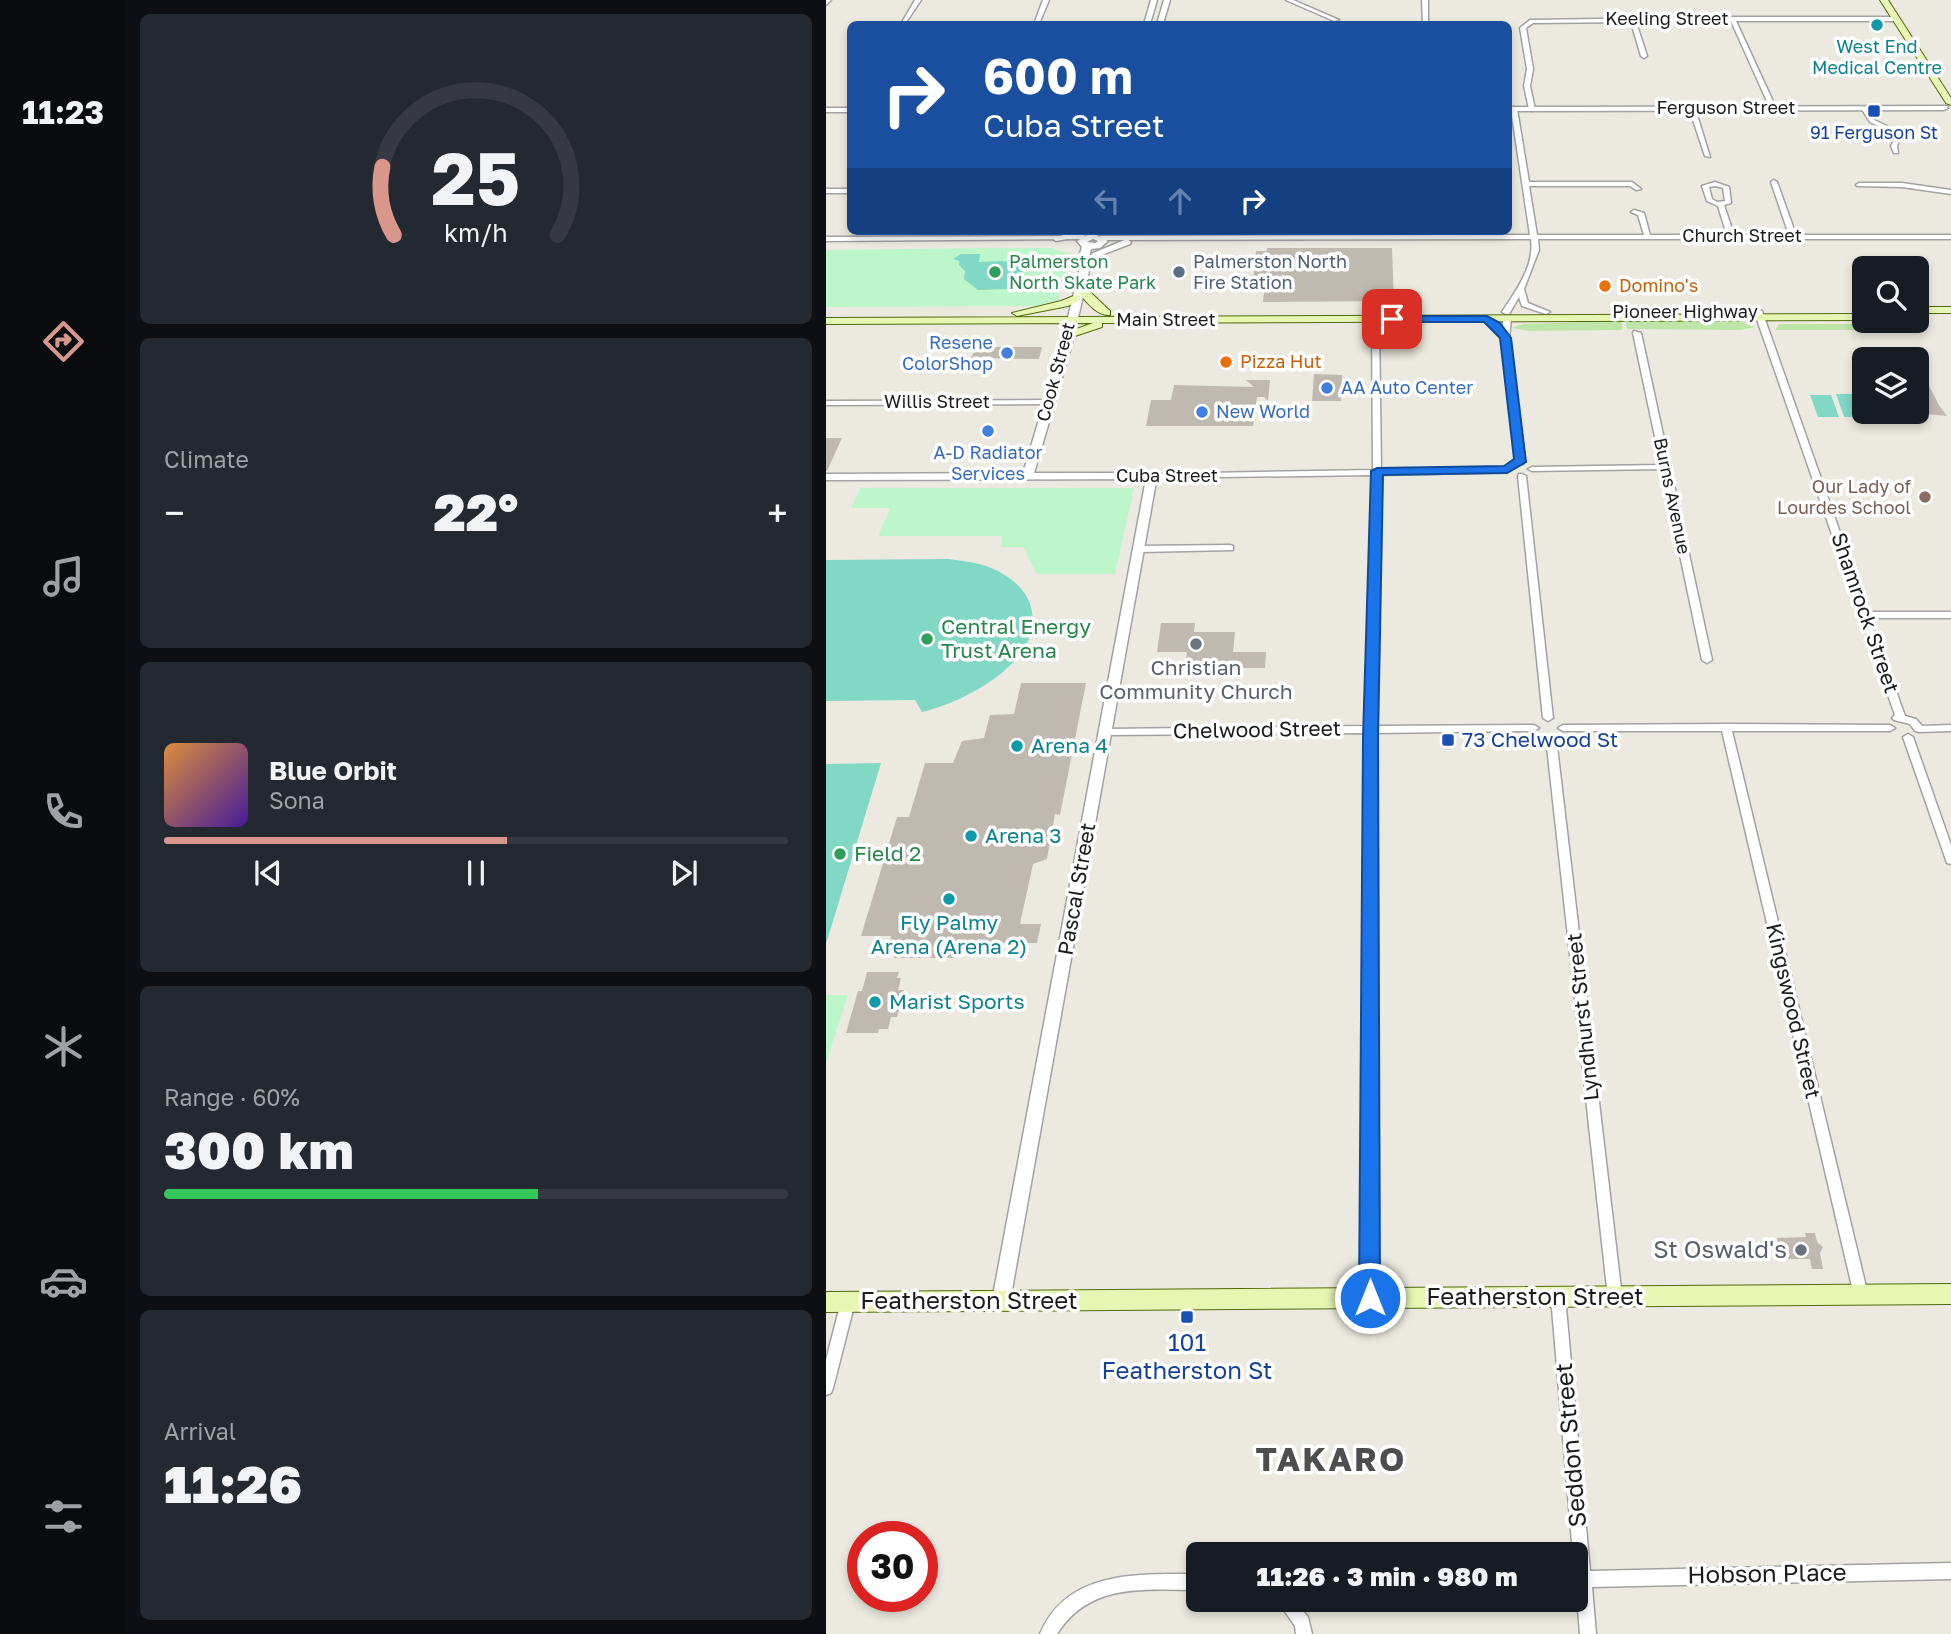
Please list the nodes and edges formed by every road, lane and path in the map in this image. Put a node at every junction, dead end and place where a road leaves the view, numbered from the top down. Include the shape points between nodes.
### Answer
1 (918, 0) edge
2 (1046, 0) edge
3 (1154, 0) edge
4 (1167, 0) edge
5 (1289, 0) edge
6 (1424, 0) edge
7 (1884, 0) edge
8 (1732, 19) junction
9 (1895, 19) junction
10 (1336, 20) dead end
11 (1633, 20) junction
12 (906, 21) edge
13 (1036, 21) edge
14 (1148, 21) edge
15 (1161, 21) edge
16 (1426, 21) edge
17 (1644, 56) dead end
18 (1949, 106) edge
19 (1692, 108) junction
20 (1773, 108) junction
21 (1864, 108) junction
22 (1512, 109) edge
23 (1532, 109) junction
24 (826, 110) edge
25 (847, 110) edge
26 (1512, 114) edge
27 (1896, 152) dead end
28 (1708, 156) dead end
29 (1512, 164) edge
30 (1522, 164) junction
31 (1774, 182) dead end
32 (1525, 184) junction
33 (1859, 185) dead end
34 (1638, 189) dead end
35 (826, 191) edge
36 (847, 191) edge
37 (1951, 192) edge
38 (1721, 205) dead end
39 (1634, 212) dead end
40 (909, 235) edge
41 (1647, 236) junction
42 (1731, 236) junction
43 (1793, 236) junction
44 (1951, 237) edge
45 (1118, 238) joint
46 (1534, 238) junction
47 (826, 239) edge
48 (1094, 239) edge
49 (1057, 240) junction
50 (906, 242) junction
51 (1127, 242) junction
52 (826, 245) edge
53 (1084, 263) junction
54 (1521, 290) junction
55 (1078, 293) junction
56 (1929, 310) edge
57 (1951, 310) edge
58 (1852, 311) edge
59 (1546, 312) junction
60 (1017, 313) junction
61 (1106, 313) junction
62 (826, 314) edge
63 (1759, 314) junction
64 (1646, 315) junction
65 (1507, 316) junction
66 (1072, 317) junction
67 (1852, 317) edge
68 (1929, 317) edge
69 (1951, 317) edge
70 (1375, 319) junction
71 (1487, 319) junction
72 (1142, 320) junction
73 (826, 321) edge
74 (1637, 333) dead end
75 (1069, 335) junction
76 (1505, 338) junction
77 (1048, 402) junction
78 (826, 403) edge
79 (1520, 462) junction
80 (1665, 467) junction
81 (1532, 469) junction
82 (1507, 470) junction
83 (1377, 471) junction
84 (1028, 476) junction
85 (1152, 476) junction
86 (1522, 476) junction
87 (826, 477) edge
88 (1230, 548) dead end
89 (1139, 549) junction
90 (1866, 615) junction
91 (1951, 615) edge
92 (1706, 660) dead end
93 (1548, 718) junction
94 (1901, 718) junction
95 (1726, 727) junction
96 (1889, 727) junction
97 (1534, 728) junction
98 (1563, 728) junction
99 (1951, 728) edge
100 (1371, 729) junction
101 (1919, 729) junction
102 (1105, 732) junction
103 (1908, 737) junction
104 (1551, 738) junction
105 (1951, 860) edge
106 (1951, 1294) edge
107 (1861, 1295) junction
108 (1558, 1297) junction
109 (1615, 1297) junction
110 (1370, 1298) junction
111 (1001, 1301) junction
112 (826, 1302) edge
113 (848, 1302) junction
114 (826, 1388) edge
115 (1580, 1542) edge
116 (1951, 1571) edge
117 (1588, 1579) edge
118 (1186, 1583) edge
119 (1294, 1612) edge
120 (1586, 1612) edge
121 (1048, 1634) edge
122 (1304, 1634) edge
123 (1588, 1634) edge

1 - 12 street
2 - 13 street
3 - 14 street
4 - 15 street
5 - 10 street
6 - 16 street
7 - 9 main road
8 - 9 street, Keeling Street
8 - 11 street, Keeling Street
8 - 20 street
9 - 18 main road
11 - 17 street
11 - 23 street, Keeling Street via 1541,20 1524,26
18 - 21 street, Ferguson Street
19 - 20 street, Ferguson Street
19 - 23 street, Ferguson Street
19 - 28 street
20 - 21 street, Ferguson Street
21 - 27 street via 1872,121 1900,134
22 - 23 street, Ferguson Street
24 - 25 street
26 - 30 street
29 - 30 street
30 - 32 street
31 - 43 street
32 - 34 street via 1632,184
32 - 46 street
33 - 37 street
35 - 36 street
38 - 42 street
39 - 41 street via 1642,213
40 - 50 street
41 - 42 street, Church Street
41 - 46 street, Church Street
42 - 43 street, Church Street
43 - 44 street, Church Street
45 - 46 street, Church Street
45 - 48 street
46 - 51 street, Church Street
46 - 54 street via 1532,267
47 - 50 street
48 - 49 street
48 - 51 street
48 - 51 street, Church Street
48 - 53 street, Cook Street
49 - 50 street
49 - 53 street via 1075,248
50 - 52 street
53 - 55 street, Cook Street
54 - 59 street via 1525,304
54 - 65 street
55 - 60 main road via 1056,306
55 - 61 main road via 1090,295 1096,308
55 - 66 street, Cook Street
56 - 57 main road
58 - 63 main road, Pioneer Highway
59 - 64 main road, Pioneer Highway
59 - 65 main road, Pioneer Highway
60 - 62 main road, Main Street
60 - 66 main road, Main Street
61 - 65 main road, Main Street
61 - 66 main road, Main Street
63 - 64 main road, Pioneer Highway
63 - 67 main road, Pioneer Highway
63 - 90 street, Shamrock Street
64 - 65 main road, Pioneer Highway
65 - 71 main road, Main Street
65 - 76 street
66 - 72 main road, Main Street
66 - 73 main road, Main Street
66 - 75 street, Cook Street
68 - 69 main road
70 - 71 main road, Main Street
70 - 72 main road, Main Street
70 - 83 street
71 - 76 street
72 - 75 main road via 1094,326
74 - 80 street, Burns Avenue
75 - 77 street, Cook Street
76 - 79 street
77 - 78 street, Willis Street
77 - 84 street, Cook Street
79 - 81 street
79 - 82 street
80 - 81 street
80 - 92 street, Burns Avenue
81 - 86 street
82 - 83 street, Cuba Street
82 - 86 street
83 - 85 street, Cuba Street
83 - 100 street
84 - 85 street, Cuba Street
84 - 87 street, Cuba Street
85 - 89 street, Pascal Street
86 - 93 street
88 - 89 street
89 - 102 street, Pascal Street
90 - 91 street
90 - 94 street, Shamrock Street
93 - 97 street
93 - 98 street
94 - 96 street
94 - 101 street via 1913,721
95 - 96 street
95 - 98 street
95 - 107 street, Kingswood Street
96 - 103 street
97 - 100 street, Chelwood Street
97 - 104 street
98 - 104 street
99 - 101 street
100 - 102 street, Chelwood Street
100 - 110 street
101 - 103 street
102 - 111 street, Pascal Street
103 - 105 street
104 - 109 street, Lyndhurst Street
106 - 107 main road, Featherston Street
107 - 109 main road, Featherston Street
108 - 109 main road, Featherston Street
108 - 110 main road, Featherston Street
108 - 115 street, Seddon Street
110 - 111 main road, Featherston Street
111 - 113 main road, Featherston Street
112 - 113 main road, Featherston Street
113 - 114 street
116 - 117 street, Hobson Place
118 - 121 street via 1102,1586 1066,1609
119 - 122 street
120 - 123 street, Seddon Street

